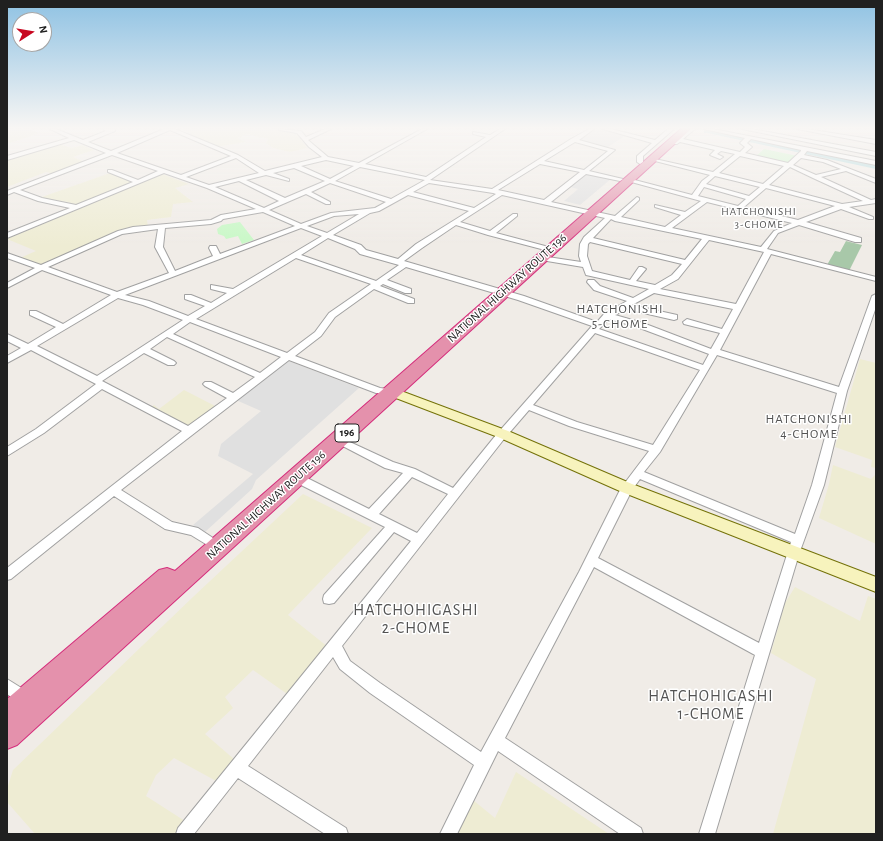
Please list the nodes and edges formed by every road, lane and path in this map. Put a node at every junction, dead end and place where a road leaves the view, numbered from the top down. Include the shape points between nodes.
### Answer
1 (71, 168) edge
2 (156, 168) edge
3 (204, 168) edge
4 (257, 168) edge
5 (280, 168) edge
6 (301, 168) edge
7 (350, 168) edge
8 (376, 168) edge
9 (445, 168) edge
10 (528, 168) edge
11 (567, 168) edge
12 (590, 168) edge
13 (640, 168) edge
14 (697, 168) edge
15 (722, 168) edge
16 (785, 168) edge
17 (796, 168) edge
18 (843, 168) edge
19 (843, 168) edge
20 (110, 171) dead end
21 (164, 171) junction
22 (264, 172) junction
23 (585, 172) junction
24 (744, 172) dead end
25 (715, 174) junction
26 (181, 177) junction
27 (815, 177) junction
28 (239, 179) junction
29 (735, 179) junction
30 (287, 180) dead end
31 (428, 180) junction
32 (624, 180) junction
33 (330, 181) junction
34 (876, 181) edge
35 (139, 182) junction
36 (702, 185) junction
37 (764, 186) junction
38 (209, 187) junction
39 (14, 190) junction
40 (493, 191) junction
41 (307, 192) junction
42 (7, 193) edge
43 (409, 193) junction
44 (501, 193) junction
45 (694, 197) junction
46 (750, 198) junction
47 (637, 199) dead end
48 (793, 199) dead end
49 (706, 200) junction
50 (285, 201) junction
51 (872, 201) edge
52 (328, 202) dead end
53 (393, 202) junction
54 (545, 203) junction
55 (657, 206) dead end
56 (841, 206) junction
57 (77, 207) junction
58 (739, 208) junction
59 (833, 209) junction
60 (264, 210) junction
61 (370, 210) junction
62 (475, 210) junction
63 (587, 213) junction
64 (686, 214) junction
65 (515, 215) dead end
66 (612, 218) junction
67 (871, 218) dead end
68 (797, 222) junction
69 (455, 223) junction
70 (162, 226) junction
71 (301, 226) junction
72 (666, 229) junction
73 (490, 234) junction
74 (7, 236) edge
75 (327, 236) junction
76 (707, 238) junction
77 (587, 239) junction
78 (858, 240) dead end
79 (213, 248) dead end
80 (766, 251) junction
81 (541, 253) junction
82 (7, 255) edge
83 (294, 255) junction
84 (218, 258) junction
85 (399, 262) junction
86 (686, 263) junction
87 (586, 265) junction
88 (41, 268) junction
89 (642, 269) dead end
90 (173, 274) junction
91 (876, 279) edge
92 (591, 282) dead end
93 (632, 283) junction
94 (379, 284) junction
95 (7, 286) edge
96 (214, 287) dead end
97 (654, 289) junction
98 (408, 291) dead end
99 (498, 291) junction
100 (234, 292) junction
101 (117, 295) junction
102 (876, 296) edge
103 (188, 297) dead end
104 (411, 301) dead end
105 (629, 303) junction
106 (212, 306) junction
107 (738, 307) junction
108 (33, 313) dead end
109 (607, 316) junction
110 (674, 317) dead end
111 (188, 320) junction
112 (687, 322) dead end
113 (63, 327) junction
114 (596, 327) junction
115 (725, 332) junction
116 (167, 334) junction
117 (7, 337) edge
118 (28, 347) junction
119 (144, 349) junction
120 (714, 352) junction
121 (288, 358) junction
122 (7, 360) edge
123 (171, 363) dead end
124 (705, 369) junction
125 (262, 377) junction
126 (99, 382) junction
127 (208, 384) dead end
128 (386, 391) junction
129 (842, 391) junction
130 (234, 398) junction
131 (527, 406) junction
132 (189, 431) junction
133 (503, 434) junction
134 (339, 440) junction
135 (656, 449) junction
136 (7, 452) edge
137 (411, 472) junction
138 (638, 474) junction
139 (297, 478) junction
140 (628, 488) junction
141 (113, 490) junction
142 (455, 493) junction
143 (371, 516) junction
144 (393, 526) junction
145 (418, 539) junction
146 (209, 541) junction
147 (795, 547) junction
148 (591, 560) junction
149 (7, 575) edge
150 (876, 585) edge
151 (328, 599) dead end
152 (334, 645) junction
153 (763, 652) junction
154 (7, 686) edge
155 (26, 699) junction
156 (7, 716) edge
157 (7, 736) edge
158 (496, 740) junction
159 (484, 763) junction
160 (237, 768) junction
161 (184, 834) edge
162 (340, 834) edge
163 (448, 834) edge
164 (635, 834) edge
165 (707, 834) edge

1 - 39 street
2 - 21 street
3 - 26 street
4 - 22 street
5 - 22 street
6 - 33 street
7 - 33 street
8 - 31 street
9 - 31 street
10 - 40 street
11 - 23 street
12 - 23 street
13 - 32 highway, NATIONAL HIGHWAY ROUTE 196 / 196
14 - 25 street
15 - 25 street
16 - 37 street
17 - 27 street
18 - 34 street
19 - 27 street
20 - 35 street
21 - 26 street
21 - 35 street
22 - 28 street
22 - 30 street
23 - 32 street
23 - 54 street
24 - 29 street
25 - 29 street
25 - 36 street
26 - 38 street
27 - 51 street
28 - 38 street
28 - 50 street
29 - 37 street
31 - 40 street
31 - 43 street
32 - 45 street
32 - 63 highway, NATIONAL HIGHWAY ROUTE 196 / 196
33 - 41 street
33 - 53 street
35 - 57 street
36 - 45 street
36 - 46 street
37 - 46 street
37 - 56 street
38 - 60 street
39 - 42 street
39 - 57 street via 40,200
40 - 44 street
41 - 50 street
41 - 52 street
43 - 53 street
43 - 62 street
44 - 54 street
44 - 62 street
45 - 49 street
46 - 58 street
47 - 66 street
48 - 59 street
49 - 58 street
49 - 64 street
50 - 60 street
51 - 56 street
53 - 61 street via 377,210
54 - 63 street
55 - 64 street
56 - 59 street
56 - 67 street
57 - 74 street
58 - 68 street
59 - 68 street
60 - 70 street via 221,217 211,222
60 - 71 street
61 - 71 street via 333,214
61 - 75 street
62 - 69 street
63 - 66 street
63 - 81 highway, NATIONAL HIGHWAY ROUTE 196 / 196
64 - 72 street
65 - 73 street
66 - 72 street
66 - 77 street
68 - 78 street
68 - 80 street via 776,232
69 - 73 street
69 - 85 street
70 - 88 street via 120,232
70 - 90 street via 159,247
71 - 75 street
71 - 84 street
72 - 76 street
73 - 81 street
75 - 83 street
75 - 85 street via 358,247 362,252
76 - 80 street
76 - 86 street
77 - 86 street
77 - 87 street via 583,256
79 - 84 street
80 - 91 street
80 - 107 street
81 - 87 street
81 - 99 highway, NATIONAL HIGHWAY ROUTE 196 / 196
82 - 88 street
83 - 94 street
83 - 100 street
84 - 90 street
85 - 94 street via 404,265
85 - 99 street
86 - 97 street via 675,277
87 - 93 street via 588,273 592,275
88 - 95 street
88 - 101 street
89 - 93 street
90 - 101 street
92 - 105 street via 597,288
93 - 97 street
94 - 98 street
94 - 104 street
94 - 121 street via 332,315 318,334
96 - 100 street
97 - 105 street
97 - 107 street
99 - 114 street
99 - 128 highway, NATIONAL HIGHWAY ROUTE 196 / 196
100 - 106 street
101 - 111 street via 146,303
101 - 113 street
102 - 129 street
103 - 106 street
105 - 109 street
105 - 110 street
106 - 111 street
107 - 115 street
108 - 113 street
109 - 114 street
109 - 120 street
111 - 116 street
111 - 121 street
112 - 115 street
113 - 118 street
114 - 124 street
114 - 131 street
115 - 120 street
116 - 119 street
116 - 125 street
117 - 118 street
118 - 122 street
118 - 126 street
119 - 123 street
119 - 126 street
120 - 124 street
120 - 129 street
121 - 125 street
121 - 128 street
124 - 135 street
125 - 130 street
126 - 132 street
126 - 136 street via 40,431
127 - 130 street
128 - 133 street
128 - 134 highway, NATIONAL HIGHWAY ROUTE 196 / 196
128 - 146 highway, NATIONAL HIGHWAY ROUTE 196 / 196
129 - 147 street via 818,485
130 - 132 street
131 - 133 street
131 - 135 street via 573,424
132 - 141 street
133 - 140 street
133 - 142 street
134 - 137 street via 389,465
134 - 139 highway, NATIONAL HIGHWAY ROUTE 196 / 196
135 - 138 street
137 - 142 street
137 - 143 street
138 - 140 street
138 - 147 street
139 - 143 street
139 - 157 highway, NATIONAL HIGHWAY ROUTE 196 / 196
140 - 147 street
140 - 148 street
141 - 146 street via 169,526 194,531
141 - 149 street
142 - 145 street
143 - 144 street
144 - 145 street
144 - 151 street
145 - 152 street
146 - 155 highway, NATIONAL HIGHWAY ROUTE 196 / 196
147 - 150 street
147 - 153 street
148 - 153 street
148 - 158 street
152 - 159 street via 345,665
152 - 160 street
153 - 165 street
154 - 155 street
155 - 156 highway, NATIONAL HIGHWAY ROUTE 196 / 196
158 - 159 street
158 - 164 street
159 - 163 street
160 - 161 street
160 - 162 street

